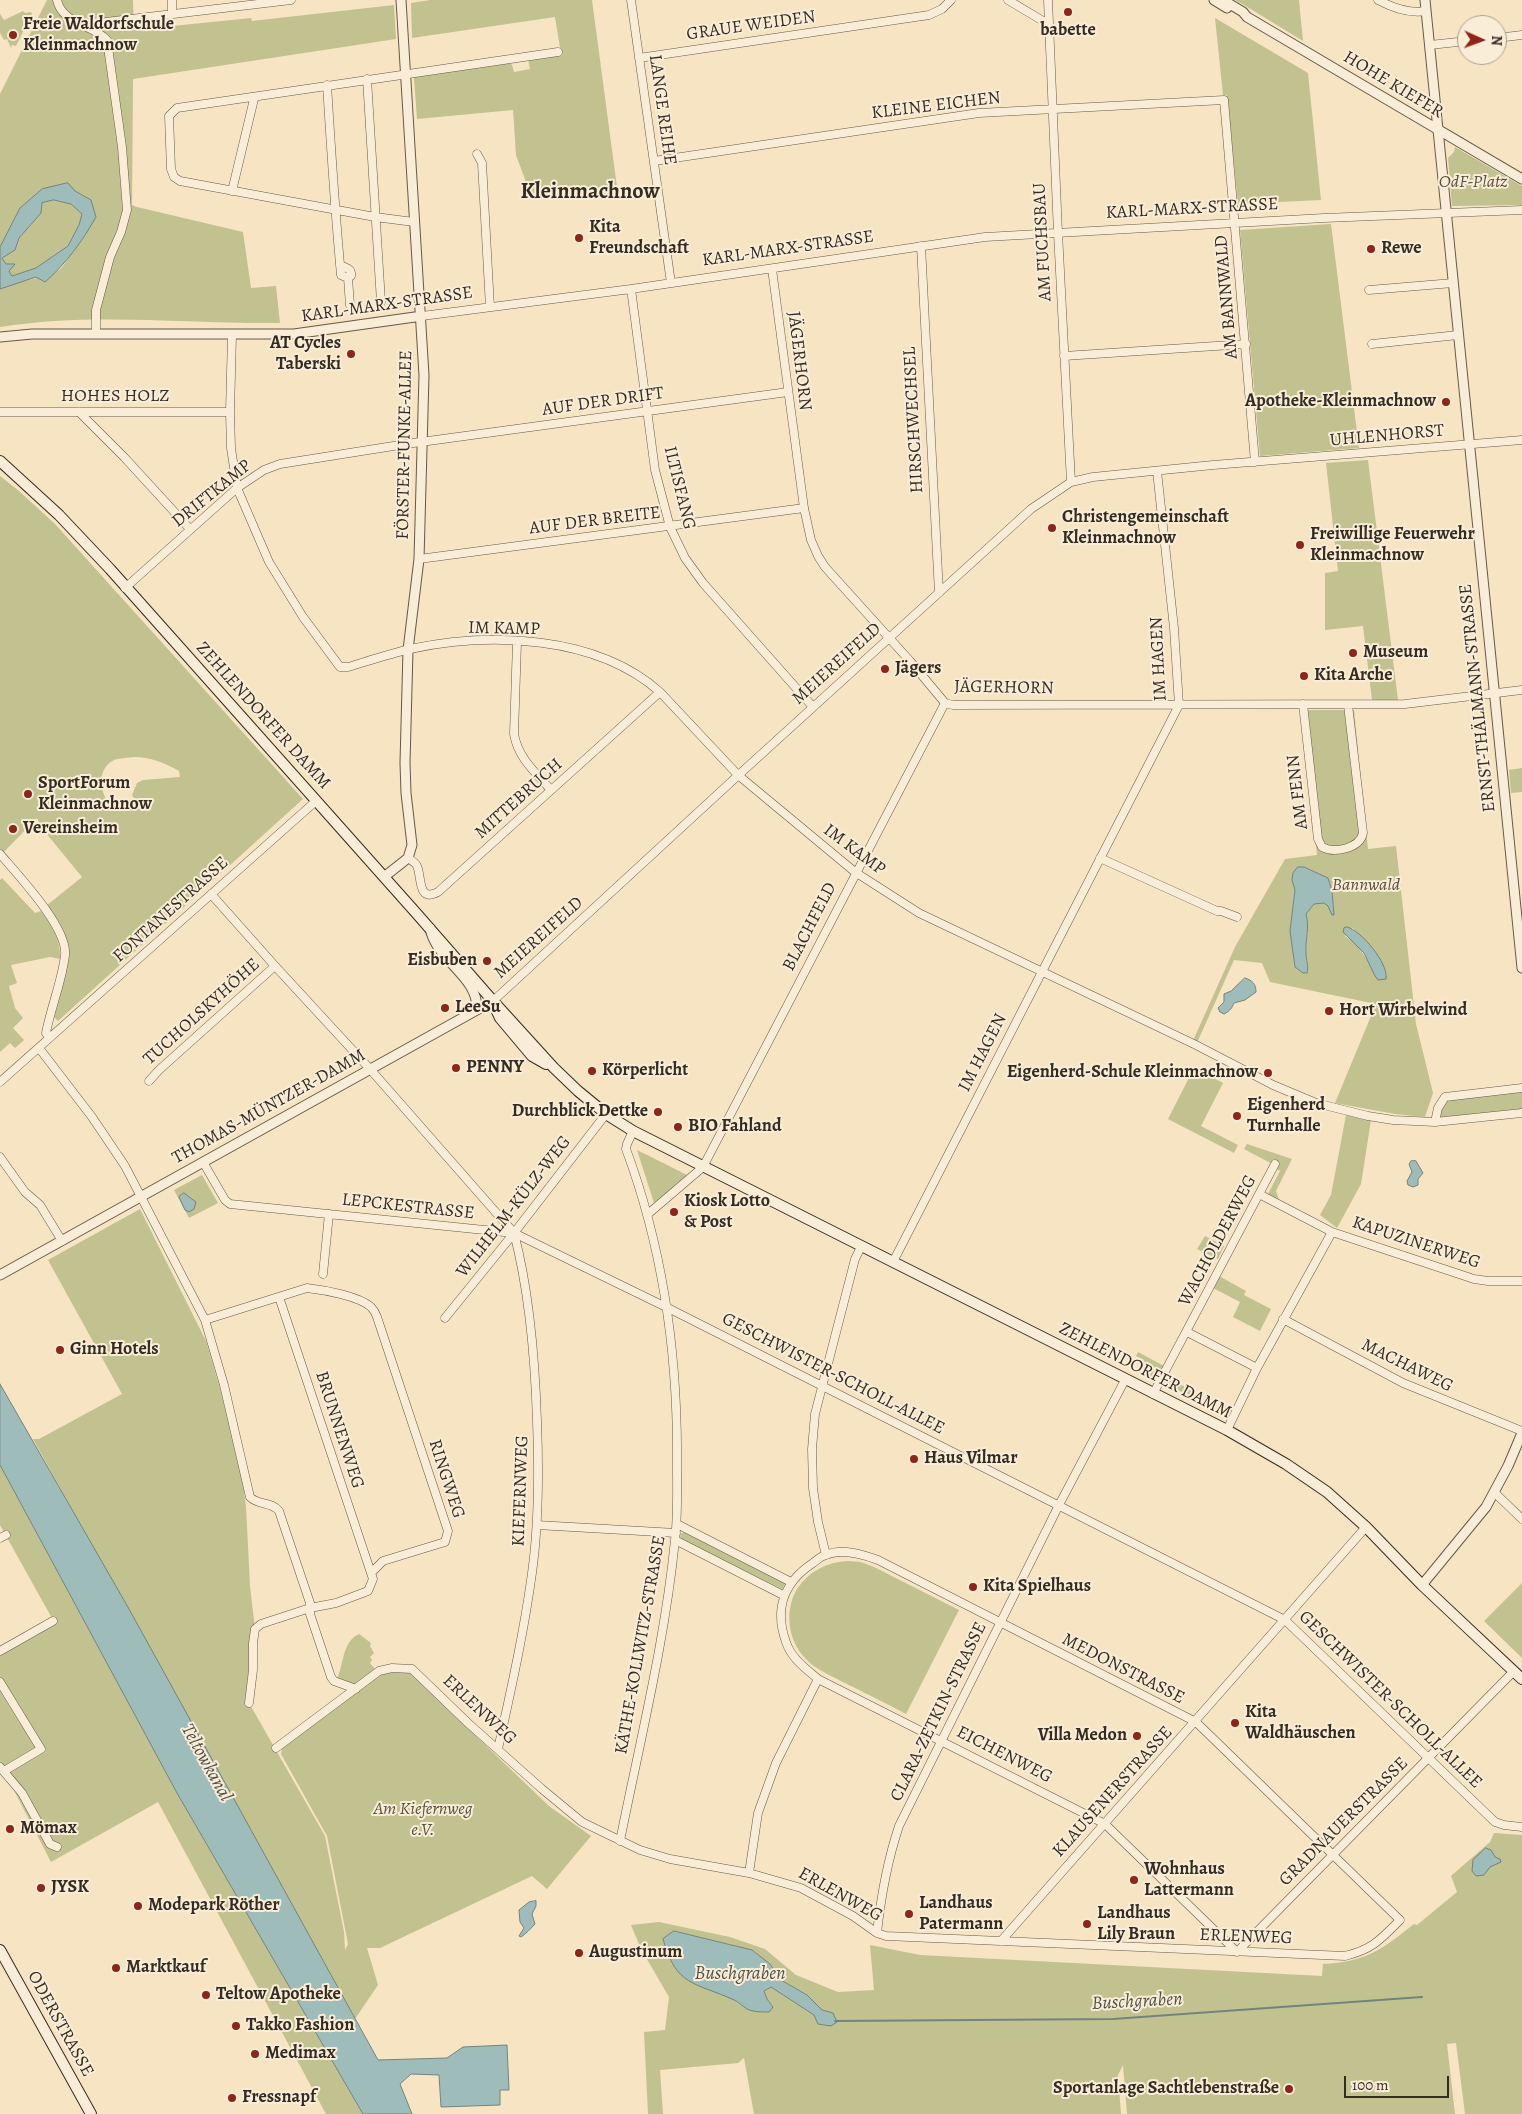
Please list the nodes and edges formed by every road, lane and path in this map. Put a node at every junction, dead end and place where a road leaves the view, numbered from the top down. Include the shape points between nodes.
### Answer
1 (57, 0) edge
2 (172, 0) edge
3 (291, 0) edge
4 (401, 0) edge
5 (631, 0) edge
6 (951, 0) edge
7 (1008, 0) edge
8 (1048, 0) edge
9 (1214, 0) edge
10 (1223, 0) edge
11 (1378, 0) edge
12 (1425, 0) edge
13 (1426, 11) junction
14 (172, 14) junction
15 (1248, 17) junction
16 (1048, 24) junction
17 (91, 29) junction
18 (1522, 35) edge
19 (1507, 37) edge
20 (1457, 42) edge
21 (1430, 45) junction
22 (558, 52) dead end
23 (639, 58) junction
24 (406, 74) junction
25 (367, 79) junction
26 (328, 85) junction
27 (254, 99) junction
28 (1224, 100) joint
29 (1053, 109) junction
30 (1438, 131) junction
31 (477, 154) dead end
32 (654, 161) junction
33 (1522, 179) edge
34 (232, 191) junction
35 (334, 210) junction
36 (1522, 210) edge
37 (1446, 212) junction
38 (375, 218) junction
39 (414, 222) junction
40 (1236, 222) junction
41 (1058, 233) junction
42 (921, 246) junction
43 (772, 269) junction
44 (672, 283) junction
45 (1453, 283) junction
46 (631, 289) junction
47 (1369, 290) dead end
48 (381, 302) dead end
49 (350, 306) dead end
50 (490, 307) junction
51 (422, 316) junction
52 (96, 334) junction
53 (232, 335) junction
54 (1458, 335) junction
55 (0, 337) edge
56 (1246, 344) junction
57 (1372, 344) dead end
58 (1064, 356) junction
59 (788, 392) junction
60 (0, 412) edge
61 (79, 412) junction
62 (230, 412) junction
63 (648, 412) junction
64 (1522, 440) edge
65 (422, 441) junction
66 (1469, 444) junction
67 (0, 461) edge
68 (1255, 462) junction
69 (1157, 471) junction
70 (1071, 482) junction
71 (237, 488) junction
72 (804, 508) junction
73 (670, 527) junction
74 (190, 529) junction
75 (418, 559) junction
76 (125, 588) junction
77 (939, 593) junction
78 (889, 638) junction
79 (517, 642) junction
80 (408, 650) junction
81 (1522, 690) edge
82 (660, 692) junction
83 (1494, 693) junction
84 (945, 703) junction
85 (1303, 704) junction
86 (1179, 705) junction
87 (1348, 705) junction
88 (813, 707) junction
89 (738, 775) junction
90 (551, 790) junction
91 (314, 802) junction
92 (0, 854) edge
93 (408, 858) junction
94 (1100, 858) junction
95 (855, 872) junction
96 (384, 877) junction
97 (211, 894) junction
98 (1519, 906) edge
99 (1237, 918) dead end
100 (430, 928) junction
101 (274, 966) junction
102 (1522, 968) edge
103 (1040, 973) junction
104 (493, 1001) junction
105 (477, 1009) junction
106 (49, 1038) junction
107 (39, 1048) junction
108 (370, 1068) junction
109 (150, 1081) dead end
110 (0, 1082) edge
111 (1522, 1088) edge
112 (1522, 1113) edge
113 (606, 1114) junction
114 (1436, 1122) junction
115 (633, 1131) junction
116 (0, 1157) edge
117 (203, 1162) junction
118 (1275, 1164) dead end
119 (703, 1167) junction
120 (1259, 1194) junction
121 (141, 1196) junction
122 (329, 1214) junction
123 (648, 1214) junction
124 (1332, 1232) junction
125 (514, 1233) junction
126 (62, 1241) junction
127 (861, 1247) junction
128 (893, 1262) junction
129 (323, 1274) dead end
130 (0, 1275) edge
131 (1522, 1281) edge
132 (278, 1297) junction
133 (668, 1308) junction
134 (445, 1318) dead end
135 (1283, 1319) junction
136 (205, 1320) junction
137 (1187, 1332) junction
138 (1257, 1368) junction
139 (1125, 1380) junction
140 (822, 1386) junction
141 (1153, 1394) junction
142 (1227, 1430) junction
143 (1522, 1432) edge
144 (1495, 1493) junction
145 (1059, 1505) junction
146 (1522, 1519) edge
147 (677, 1524) junction
148 (537, 1525) junction
149 (1366, 1527) junction
150 (676, 1537) junction
151 (826, 1555) junction
152 (371, 1573) junction
153 (1422, 1585) junction
154 (787, 1588) junction
155 (310, 1608) junction
156 (1285, 1620) junction
157 (53, 1621) dead end
158 (1000, 1624) junction
159 (0, 1651) edge
160 (1514, 1671) junction
161 (818, 1679) junction
162 (1522, 1679) edge
163 (0, 1682) edge
164 (356, 1689) junction
165 (249, 1703) dead end
166 (1196, 1722) junction
167 (941, 1740) junction
168 (276, 1748) dead end
169 (498, 1749) junction
170 (1428, 1758) junction
171 (2, 1769) edge
172 (1105, 1824) junction
173 (1522, 1827) edge
174 (620, 1841) junction
175 (57, 1847) dead end
176 (1332, 1855) junction
177 (749, 1873) junction
178 (1400, 1920) joint
179 (877, 1934) junction
180 (1001, 1942) junction
181 (0, 1950) edge
182 (1237, 1952) junction
183 (91, 2114) edge

1 - 17 street via 67,17
2 - 14 street
3 - 14 street
4 - 24 street, FÖRSTER-FUNKE-ALLEE
5 - 23 street, LANGE REIHE
6 - 23 street, GRAUE WEIDEN via 929,15
7 - 16 street
8 - 16 street, AM FUCHSBAU
9 - 15 street, HOHE KIEFER
10 - 15 street, HOHE KIEFER
11 - 13 street via 1393,8
12 - 13 street, ERNST-THÄLMANN-STRASSE
13 - 21 street, ERNST-THÄLMANN-STRASSE
14 - 17 street via 98,24
15 - 30 street, HOHE KIEFER
16 - 29 street, AM FUCHSBAU
17 - 52 street via 101,34 109,46 127,196 124,222 96,310
18 - 19 street
20 - 21 street
21 - 30 street, ERNST-THÄLMANN-STRASSE
22 - 24 street
23 - 32 street, LANGE REIHE
24 - 25 street
24 - 39 street, FÖRSTER-FUNKE-ALLEE
25 - 26 street
25 - 38 street
26 - 27 street
26 - 35 street
27 - 34 street
27 - 34 street via 177,108 169,116 169,157 174,177
28 - 29 street, KLEINE EICHEN
28 - 40 street, AM BANNWALD
29 - 32 street, KLEINE EICHEN via 979,113
29 - 41 street, AM FUCHSBAU
30 - 33 street, HOHE KIEFER
30 - 37 street, ERNST-THÄLMANN-STRASSE
31 - 50 street via 482,163
32 - 44 street, LANGE REIHE
34 - 35 street
35 - 38 street
35 - 49 street via 340,265 352,272 348,278
36 - 37 street, KARL-MARX-STRASSE
37 - 40 street, KARL-MARX-STRASSE
37 - 45 street, ERNST-THÄLMANN-STRASSE
38 - 39 street
38 - 48 street
39 - 51 street, FÖRSTER-FUNKE-ALLEE
40 - 41 street, KARL-MARX-STRASSE
40 - 56 street, AM BANNWALD
41 - 42 street, KARL-MARX-STRASSE via 984,237
41 - 58 street, AM FUCHSBAU
42 - 43 street, KARL-MARX-STRASSE
42 - 77 street, HIRSCHWECHSEL
43 - 44 street, KARL-MARX-STRASSE
43 - 59 street, JÄGERHORN
44 - 46 street, KARL-MARX-STRASSE
45 - 47 street
45 - 54 street, ERNST-THÄLMANN-STRASSE
46 - 50 street, KARL-MARX-STRASSE
46 - 63 street, ILTISFANG
50 - 51 street, KARL-MARX-STRASSE
51 - 53 street, KARL-MARX-STRASSE via 316,332
51 - 65 street, FÖRSTER-FUNKE-ALLEE
52 - 53 street, KARL-MARX-STRASSE
52 - 55 street, KARL-MARX-STRASSE
53 - 62 street
54 - 57 street
54 - 66 street, ERNST-THÄLMANN-STRASSE
56 - 58 street
56 - 68 street, AM BANNWALD
58 - 70 street, AM FUCHSBAU
59 - 63 street, AUF DER DRIFT
59 - 72 street, JÄGERHORN
60 - 61 street, HOHES HOLZ
61 - 62 street, HOHES HOLZ
61 - 74 street
62 - 71 street
63 - 65 street, AUF DER DRIFT
63 - 73 street, ILTISFANG via 656,470
64 - 66 street, UHLENHORST
65 - 71 street, DRIFTKAMP via 294,460 264,470
65 - 75 street, FÖRSTER-FUNKE-ALLEE
66 - 68 street, UHLENHORST
66 - 83 street, ERNST-THÄLMANN-STRASSE
67 - 76 main road, ZEHLENDORFER DAMM via 59,515
68 - 69 street, MEIEREIFELD
69 - 70 street, MEIEREIFELD
69 - 86 street, IM HAGEN
70 - 77 street, MEIEREIFELD via 1031,509
71 - 74 street, DRIFTKAMP
71 - 80 street, IM KAMP via 269,562 335,663 344,668
72 - 73 street, AUF DER BREITE
72 - 78 street, JÄGERHORN via 811,540 825,567
73 - 75 street, AUF DER BREITE
73 - 88 street, ILTISFANG via 702,583
74 - 76 street, DRIFTKAMP
75 - 80 street, FÖRSTER-FUNKE-ALLEE
76 - 91 main road, ZEHLENDORFER DAMM
77 - 78 street, MEIEREIFELD
78 - 84 street, JÄGERHORN
78 - 88 street, MEIEREIFELD
79 - 80 street, IM KAMP via 468,642
79 - 82 street, IM KAMP via 588,652 616,662
79 - 90 street via 516,746 522,758
80 - 93 street, FÖRSTER-FUNKE-ALLEE via 405,763 412,845
81 - 83 street, JÄGERHORN
82 - 89 street, IM KAMP
82 - 90 street, MITTEBRUCH
83 - 87 street, JÄGERHORN via 1404,704
83 - 98 street, ERNST-THÄLMANN-STRASSE
84 - 86 street, JÄGERHORN
84 - 95 street, BLACHFELD
85 - 86 street, JÄGERHORN
85 - 87 street, JÄGERHORN
85 - 87 street, AM FENN via 1318,839 1322,847 1331,850 1355,844 1362,839 1363,833
86 - 94 street, IM HAGEN
88 - 89 street, MEIEREIFELD
89 - 95 street, IM KAMP
89 - 104 street, MEIEREIFELD
90 - 93 street, MITTEBRUCH via 434,895 422,890 417,866
91 - 96 main road, ZEHLENDORFER DAMM
91 - 97 street, FONTANESTRASSE
92 - 106 street via 37,899 65,942 63,966 46,1033
93 - 96 street
94 - 99 street
94 - 103 street, IM HAGEN
95 - 103 street, IM KAMP via 919,913
95 - 119 street, BLACHFELD
96 - 100 main road, ZEHLENDORFER DAMM
97 - 101 street, GESCHWISTER-SCHOLL-ALLEE
97 - 106 street, FONTANESTRASSE
98 - 102 street, ERNST-THÄLMANN-STRASSE
100 - 104 main road, ZEHLENDORFER DAMM
100 - 105 street via 432,939 442,954 474,990
101 - 108 street, GESCHWISTER-SCHOLL-ALLEE
101 - 109 street, TUCHOLSKYHÖHE
103 - 114 street, IM KAMP via 1304,1098 1368,1116
103 - 128 street, IM HAGEN
104 - 105 street, THOMAS-MÜNTZER-DAMM
104 - 113 main road, ZEHLENDORFER DAMM via 554,1068
105 - 108 street, THOMAS-MÜNTZER-DAMM
106 - 107 street, FONTANESTRASSE
107 - 110 street, FONTANESTRASSE
107 - 121 street via 126,1166
108 - 117 street, THOMAS-MÜNTZER-DAMM
108 - 125 street, GESCHWISTER-SCHOLL-ALLEE
111 - 114 street via 1445,1097 1438,1108
112 - 114 street, IM KAMP
113 - 115 main road, ZEHLENDORFER DAMM
113 - 125 street, WILHELM-KÜLZ-WEG
115 - 119 main road, ZEHLENDORFER DAMM
115 - 123 street, KÄTHE-KOLLWITZ-STRASSE via 626,1149
116 - 126 street via 19,1185 40,1205
117 - 121 street, THOMAS-MÜNTZER-DAMM
117 - 122 street, LEPCKESTRASSE via 230,1204
118 - 120 street, WACHOLDERWEG
119 - 123 street
119 - 127 main road, ZEHLENDORFER DAMM
120 - 124 street, KAPUZINERWEG
120 - 137 street, WACHOLDERWEG
121 - 126 street, THOMAS-MÜNTZER-DAMM
121 - 136 street
122 - 125 street, LEPCKESTRASSE
122 - 129 street, LEPCKESTRASSE
123 - 133 street, KÄTHE-KOLLWITZ-STRASSE
124 - 131 street, KAPUZINERWEG via 1474,1279
124 - 135 street
125 - 133 street, GESCHWISTER-SCHOLL-ALLEE
125 - 134 street, WILHELM-KÜLZ-WEG
125 - 148 street, KIEFERNWEG via 536,1376
126 - 130 street, THOMAS-MÜNTZER-DAMM
127 - 128 main road, ZEHLENDORFER DAMM
127 - 140 street via 855,1259
128 - 139 main road, ZEHLENDORFER DAMM
132 - 136 street, RINGWEG
132 - 152 street, BRUNNENWEG
132 - 152 street, RINGWEG via 307,1288 325,1290 372,1308 380,1327 448,1531 445,1542 383,1561
133 - 140 street, GESCHWISTER-SCHOLL-ALLEE
133 - 147 street, KÄTHE-KOLLWITZ-STRASSE via 676,1391
135 - 138 street
135 - 143 street, MACHAWEG via 1403,1383
136 - 155 street via 250,1497 254,1502 271,1504 279,1512
137 - 138 street, WACHOLDERWEG
137 - 141 street, WACHOLDERWEG
138 - 142 street
139 - 141 main road, ZEHLENDORFER DAMM
139 - 145 street, CLARA-ZETKIN-STRASSE
140 - 145 street, GESCHWISTER-SCHOLL-ALLEE
140 - 151 street via 815,1414 812,1449 813,1488
141 - 142 main road, ZEHLENDORFER DAMM
142 - 149 main road, ZEHLENDORFER DAMM via 1327,1492
143 - 144 street
144 - 146 street
144 - 153 street via 1476,1522
145 - 156 street, GESCHWISTER-SCHOLL-ALLEE
145 - 158 street, CLARA-ZETKIN-STRASSE
147 - 150 street, KÄTHE-KOLLWITZ-STRASSE
147 - 154 street
148 - 150 street
148 - 169 street, KIEFERNWEG via 526,1609
149 - 153 main road, ZEHLENDORFER DAMM
149 - 156 street, KLAUSENERSTRASSE
150 - 154 street
150 - 174 street, KÄTHE-KOLLWITZ-STRASSE via 660,1648
151 - 154 street, MEDONSTRASSE via 807,1566
151 - 158 street, MEDONSTRASSE via 841,1552 878,1560
152 - 155 street via 373,1579 368,1591 336,1603
153 - 160 main road, ZEHLENDORFER DAMM
154 - 161 street, EICHENWEG via 781,1615 786,1642 796,1661
155 - 164 street via 331,1677
155 - 165 street via 261,1624 255,1629
156 - 166 street, KLAUSENERSTRASSE
156 - 170 street, GESCHWISTER-SCHOLL-ALLEE
157 - 159 street
158 - 166 street, MEDONSTRASSE
158 - 167 street, CLARA-ZETKIN-STRASSE
160 - 162 main road, ZEHLENDORFER DAMM
160 - 170 street, GRADNAUERSTRASSE
161 - 167 street, EICHENWEG
161 - 177 street via 776,1764 758,1813
163 - 171 street via 41,1749
164 - 168 street
164 - 169 street, ERLENWEG via 380,1671 412,1669
166 - 172 street, KLAUSENERSTRASSE
166 - 176 street, MEDONSTRASSE
167 - 172 street, EICHENWEG
167 - 179 street, CLARA-ZETKIN-STRASSE via 899,1826 880,1897
169 - 174 street, ERLENWEG via 582,1822
170 - 173 street, GESCHWISTER-SCHOLL-ALLEE via 1495,1822
170 - 176 street, GRADNAUERSTRASSE
171 - 175 street via 22,1793 50,1844
172 - 180 street, KLAUSENERSTRASSE
172 - 182 street, EICHENWEG
174 - 177 street, ERLENWEG via 670,1859
176 - 178 street, MEDONSTRASSE
176 - 182 street, GRADNAUERSTRASSE
177 - 179 street, ERLENWEG via 801,1888 853,1916
178 - 182 street, ERLENWEG via 1375,1945 1344,1956
179 - 180 street, ERLENWEG
180 - 182 street, ERLENWEG
181 - 183 main road, ODERSTRASSE

